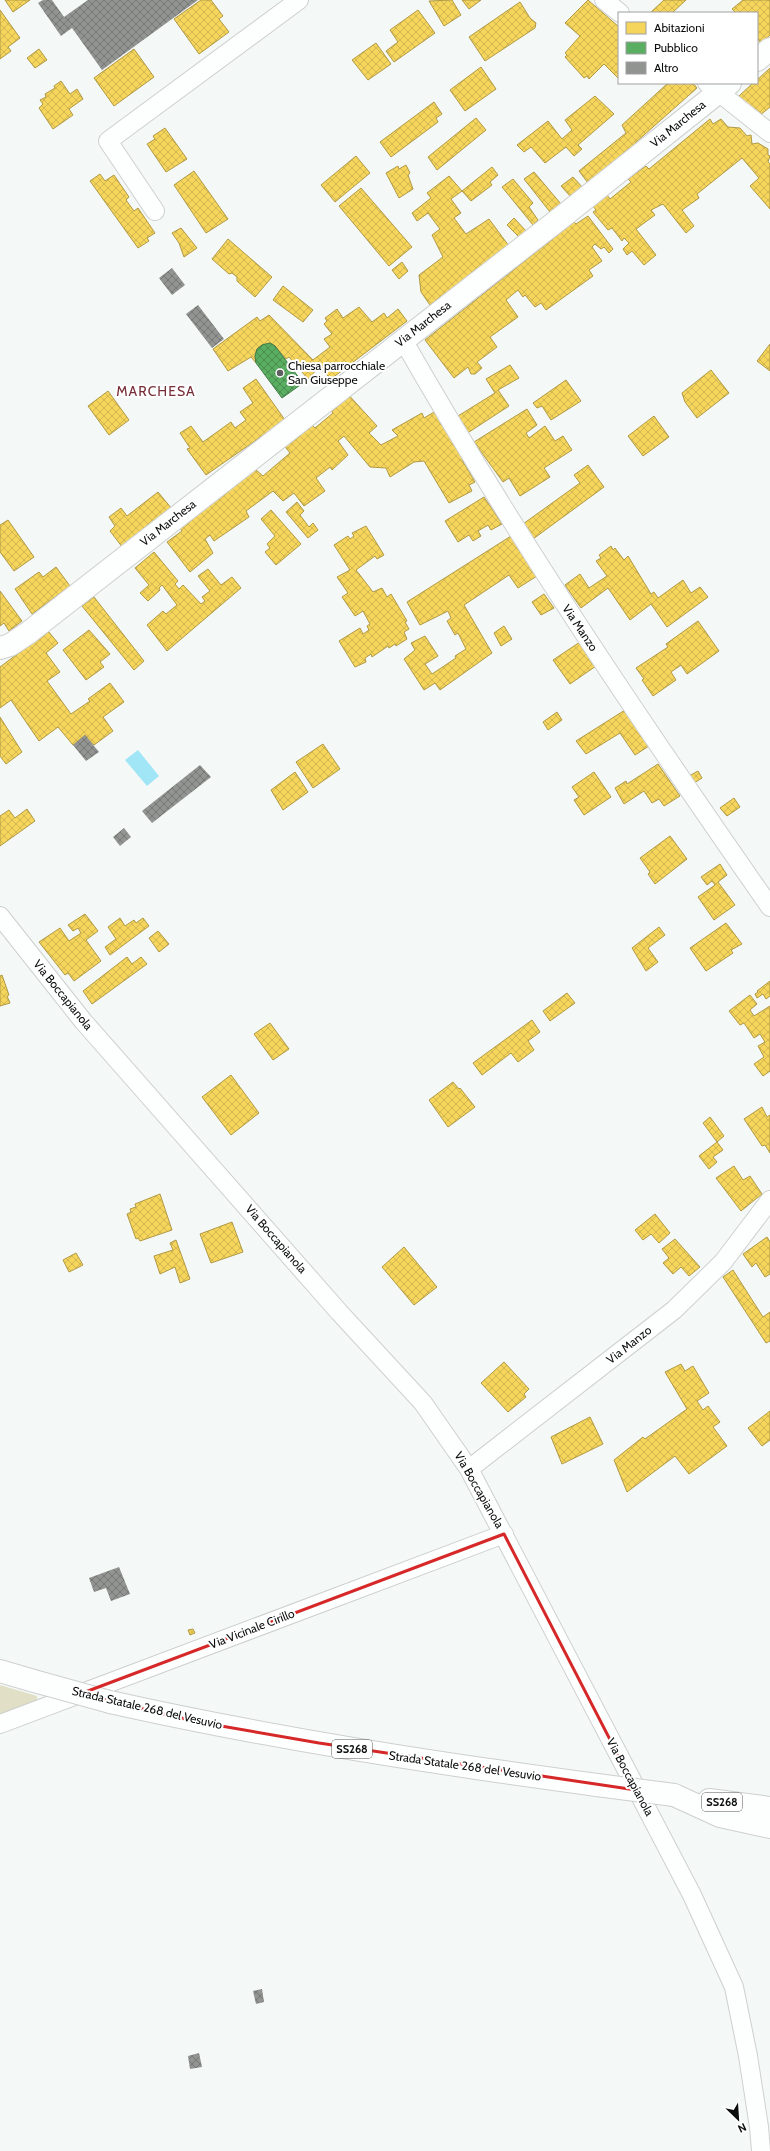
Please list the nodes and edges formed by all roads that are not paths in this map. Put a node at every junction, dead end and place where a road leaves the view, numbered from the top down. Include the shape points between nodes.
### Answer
1 (299, 0) edge
2 (604, 0) edge
3 (619, 12) edge
4 (770, 49) edge
5 (758, 59) edge
6 (718, 86) edge
7 (770, 133) edge
8 (155, 211) dead end
9 (403, 340) junction
10 (0, 648) edge
11 (770, 907) edge
12 (0, 916) edge
13 (770, 1200) edge
14 (469, 1468) junction
15 (504, 1534) junction
16 (0, 1671) edge
17 (0, 1724) edge
18 (674, 1795) junction
19 (770, 1808) edge
20 (770, 1827) edge
21 (760, 2151) edge

1 - 8 street via 108,141
2 - 3 street
4 - 5 main road
6 - 7 street
6 - 9 main road, Via Marchesa via 567,213
9 - 10 main road, Via Marchesa via 28,633 10,645
9 - 11 street, Via Manzo via 459,439 557,594 676,773
12 - 14 street, Via Boccapianola via 88,1026 339,1312 423,1403
13 - 14 street, Via Manzo via 723,1262 674,1310
14 - 15 street, Via Boccapianola
15 - 17 street, Via Vicinale Cirillo
15 - 21 street, Via Boccapianola via 692,1895 734,1987 748,2056 759,2127
16 - 18 main road, Strada Statale 268 del Vesuvio / SS268, bridge via 110,1702 198,1722 442,1764
18 - 19 main road, Strada Statale 268 del Vesuvio / SS268
18 - 20 main road via 720,1816

